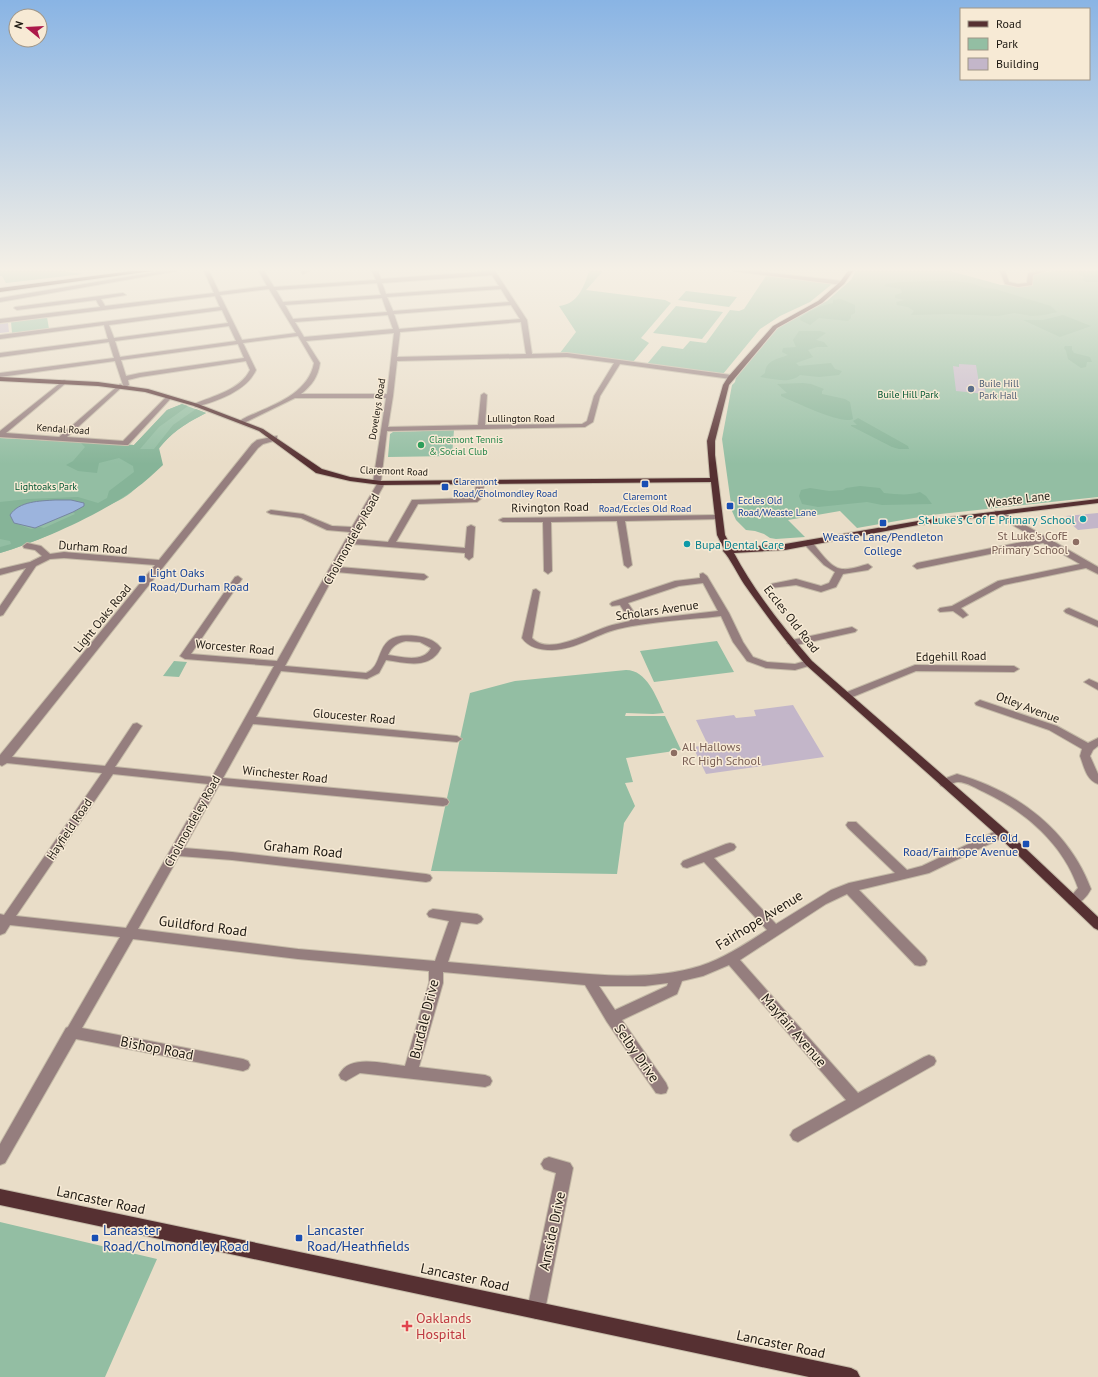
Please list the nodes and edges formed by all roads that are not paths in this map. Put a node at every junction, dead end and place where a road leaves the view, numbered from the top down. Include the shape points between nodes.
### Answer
1 (14, 335) edge
2 (110, 335) edge
3 (147, 335) edge
4 (236, 335) edge
5 (315, 335) edge
6 (397, 335) edge
7 (527, 335) edge
8 (767, 335) edge
9 (301, 336) junction
10 (0, 337) edge
11 (112, 340) junction
12 (239, 341) junction
13 (0, 355) edge
14 (530, 356) junction
15 (117, 358) junction
16 (248, 359) junction
17 (395, 359) junction
18 (618, 362) junction
19 (0, 375) edge
20 (731, 378) junction
21 (0, 379) edge
22 (124, 379) junction
23 (64, 382) junction
24 (123, 386) junction
25 (484, 395) dead end
26 (295, 396) junction
27 (390, 396) junction
28 (169, 397) junction
29 (196, 406) junction
30 (242, 422) junction
31 (481, 428) junction
32 (384, 429) junction
33 (0, 435) edge
34 (274, 438) junction
35 (61, 439) junction
36 (713, 480) junction
37 (480, 482) junction
38 (379, 483) junction
39 (1098, 501) edge
40 (271, 512) dead end
41 (998, 513) junction
42 (717, 517) junction
43 (621, 518) junction
44 (547, 519) junction
45 (503, 520) dead end
46 (471, 527) dead end
47 (355, 530) junction
48 (1044, 540) junction
49 (348, 541) junction
50 (808, 543) junction
51 (391, 544) junction
52 (27, 546) dead end
53 (727, 551) junction
54 (48, 557) junction
55 (162, 563) junction
56 (929, 563) junction
57 (33, 564) junction
58 (628, 565) dead end
59 (1087, 565) junction
60 (917, 566) dead end
61 (868, 567) dead end
62 (334, 569) junction
63 (936, 570) dead end
64 (548, 571) dead end
65 (840, 571) junction
66 (1098, 571) edge
67 (0, 572) edge
68 (424, 576) dead end
69 (238, 578) dead end
70 (774, 586) dead end
71 (536, 592) dead end
72 (955, 608) junction
73 (943, 610) dead end
74 (1069, 611) dead end
75 (0, 613) edge
76 (724, 613) junction
77 (963, 615) dead end
78 (636, 623) junction
79 (1098, 624) edge
80 (852, 630) dead end
81 (792, 643) junction
82 (383, 657) junction
83 (809, 663) junction
84 (280, 666) junction
85 (1014, 669) dead end
86 (846, 696) junction
87 (980, 703) dead end
88 (249, 720) junction
89 (137, 726) dead end
90 (457, 739) dead end
91 (1098, 741) edge
92 (1088, 748) junction
93 (2, 761) edge
94 (109, 770) junction
95 (216, 780) junction
96 (1098, 780) edge
97 (945, 783) junction
98 (443, 802) dead end
99 (852, 825) dead end
100 (1002, 832) junction
101 (730, 847) dead end
102 (176, 852) junction
103 (706, 857) junction
104 (687, 864) dead end
105 (905, 875) junction
106 (426, 878) dead end
107 (849, 888) junction
108 (1073, 901) junction
109 (433, 914) dead end
110 (456, 917) junction
111 (477, 919) dead end
112 (2, 923) edge
113 (1098, 925) edge
114 (775, 931) junction
115 (130, 933) junction
116 (731, 959) junction
117 (920, 961) dead end
118 (403, 963) joint
119 (438, 966) junction
120 (677, 978) junction
121 (591, 980) junction
122 (612, 1018) junction
123 (71, 1032) junction
124 (928, 1061) dead end
125 (243, 1065) dead end
126 (410, 1072) junction
127 (346, 1074) dead end
128 (486, 1081) dead end
129 (661, 1088) dead end
130 (856, 1101) junction
131 (798, 1135) dead end
132 (0, 1158) edge
133 (549, 1164) dead end
134 (0, 1197) edge
135 (536, 1310) junction
136 (796, 1371) edge
137 (851, 1377) edge

1 - 10 street
2 - 11 street
3 - 11 street
4 - 12 street
5 - 9 street
6 - 17 street, Doveleys Road
7 - 14 street
8 - 20 main road, Eccles Old Road
9 - 12 street
9 - 26 street via 317,363 316,371 306,388
11 - 13 street
11 - 15 street
12 - 15 street
12 - 16 street
14 - 17 street
14 - 18 street via 567,355
15 - 19 street
15 - 22 street
16 - 22 street
16 - 29 street via 254,370 245,382
17 - 27 street, Doveleys Road
18 - 20 street
18 - 31 street, Lullington Road via 600,390 591,421 586,425
20 - 36 main road, Eccles Old Road via 724,390 711,441
21 - 23 main road, Claremont Road
22 - 24 street
23 - 24 main road, Claremont Road
23 - 33 street
24 - 28 main road, Claremont Road
24 - 35 street
25 - 31 street
26 - 27 street
26 - 30 street
27 - 32 street, Doveleys Road
28 - 29 main road, Claremont Road
28 - 35 street, Kendal Road via 125,443
29 - 30 main road, Claremont Road
30 - 34 main road, Claremont Road
31 - 32 street, Lullington Road
32 - 38 street, Doveleys Road
33 - 35 street, Kendal Road
34 - 38 main road, Claremont Road via 319,471
34 - 55 street, Light Oaks Road via 255,446
36 - 37 main road, Claremont Road
36 - 42 main road, Eccles Old Road
37 - 38 main road, Claremont Road
37 - 51 street via 479,497 474,500 415,502
38 - 47 street, Cholmondeley Road
39 - 41 main road, Weaste Lane
40 - 47 street via 303,516 330,528
41 - 48 street
41 - 50 main road, Weaste Lane via 918,523
42 - 43 street, Rivington Road
42 - 53 main road, Eccles Old Road
43 - 44 street, Rivington Road
43 - 58 street
44 - 45 street, Rivington Road
44 - 64 street
46 - 51 street via 469,554
47 - 49 street, Cholmondeley Road
48 - 56 street
48 - 59 street
49 - 51 street
49 - 62 street, Cholmondeley Road
50 - 53 main road, Weaste Lane
50 - 65 street via 829,566
52 - 54 street, Durham Road via 38,548
53 - 81 main road, Eccles Old Road
54 - 55 street, Durham Road via 64,555
54 - 57 street
55 - 93 street, Light Oaks Road
56 - 60 street
56 - 63 street
57 - 67 street
57 - 75 street
59 - 66 street
59 - 72 street via 1001,583
61 - 65 street
62 - 68 street
62 - 84 street, Cholmondeley Road
65 - 70 street via 833,585 821,589 796,582
69 - 84 street, Worcester Road via 185,656
71 - 78 street, Scholars Avenue via 527,638 534,645 567,645 613,628
72 - 73 street
72 - 77 street
74 - 79 street
76 - 78 street, Scholars Avenue
76 - 78 street via 704,578 678,583 619,603
76 - 83 street via 738,642 750,659 766,665 795,667
80 - 81 street
81 - 83 main road, Eccles Old Road
82 - 82 street via 390,644 400,639 427,641 434,643 436,648 433,656 425,660
82 - 84 street via 378,671 367,676
83 - 86 main road, Eccles Old Road
84 - 88 street, Cholmondeley Road
85 - 86 street, Edgehill Road via 915,668
86 - 97 main road, Eccles Old Road
87 - 92 street, Otley Avenue via 1053,728
88 - 90 street, Gloucester Road
88 - 95 street, Cholmondeley Road
89 - 94 street, Hayfield Road
91 - 92 street
92 - 96 street via 1085,756 1093,776
93 - 94 street, Winchester Road
94 - 95 street, Winchester Road
94 - 112 street, Hayfield Road
95 - 98 street, Winchester Road
95 - 102 street, Cholmondeley Road
97 - 100 main road, Eccles Old Road
97 - 108 street via 957,778 971,782 1008,799 1041,824 1061,845 1078,870 1085,889
99 - 105 street
100 - 105 street, Fairhope Avenue via 925,870
100 - 108 main road, Eccles Old Road
101 - 103 street
102 - 106 street, Graham Road
102 - 115 street, Cholmondeley Road
103 - 104 street
103 - 114 street
105 - 107 street, Fairhope Avenue
107 - 114 street, Fairhope Avenue via 821,901
107 - 117 street
108 - 113 main road, Eccles Old Road
109 - 110 street
110 - 111 street
110 - 119 street, Burdale Drive
112 - 115 street, Guildford Road
114 - 116 street, Fairhope Avenue
115 - 118 street, Guildford Road via 298,954
115 - 123 street, Cholmondeley Road
116 - 120 street, Fairhope Avenue
116 - 130 street, Mayfair Avenue
118 - 119 street, Fairhope Avenue
119 - 121 street, Fairhope Avenue
119 - 126 street, Burdale Drive via 436,983
120 - 121 street, Fairhope Avenue via 623,982
120 - 122 street, Selby Drive via 672,990
121 - 122 street, Selby Drive via 592,987
122 - 129 street, Selby Drive
123 - 125 street, Bishop Road
123 - 132 street, Cholmondeley Road
124 - 130 street
126 - 127 street, Burdale Drive via 358,1067
126 - 128 street, Burdale Drive
130 - 131 street
133 - 135 street, Arnside Drive via 565,1168
134 - 135 main road, Lancaster Road
135 - 136 main road, Lancaster Road
136 - 137 main road, Lancaster Road

